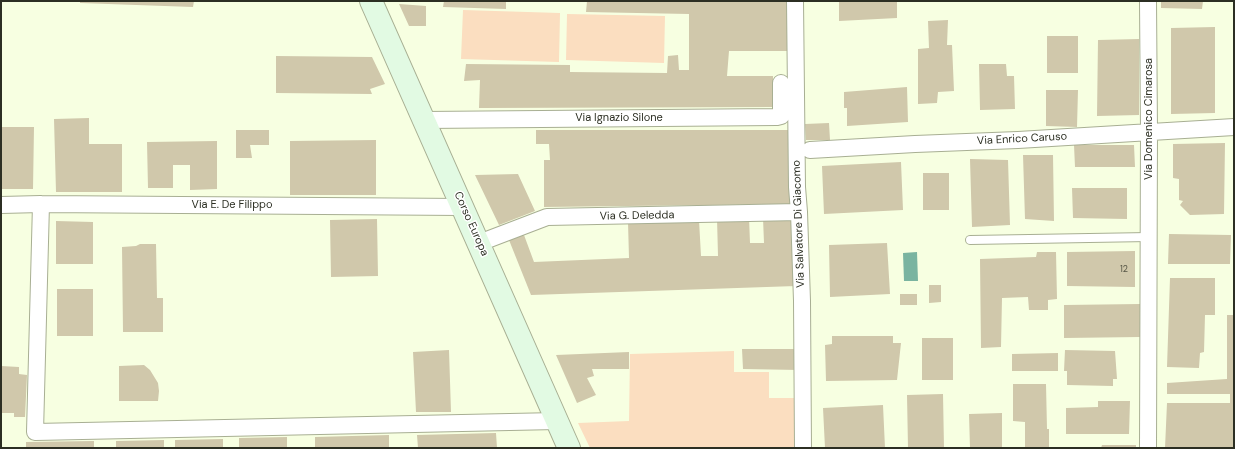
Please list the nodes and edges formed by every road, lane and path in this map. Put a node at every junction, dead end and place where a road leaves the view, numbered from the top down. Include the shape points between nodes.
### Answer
1 (371, 1) edge
2 (795, 1) edge
3 (1148, 1) edge
4 (781, 83) dead end
5 (424, 120) junction
6 (1234, 127) edge
7 (1149, 132) junction
8 (810, 150) dead end
9 (41, 204) junction
10 (1, 205) edge
11 (463, 207) junction
12 (799, 212) junction
13 (1149, 237) junction
14 (970, 240) dead end
15 (479, 243) junction
16 (557, 421) junction
17 (569, 448) edge
18 (803, 448) edge
19 (1148, 448) edge

1 - 5 main road, Corso Europa
2 - 12 street, Via Salvatore Di Giacomo
3 - 7 street, Via Domenico Cimarosa
4 - 5 street, Via Ignazio Silone via 781,116 777,117
5 - 11 main road, Corso Europa
6 - 7 street, Via Enrico Caruso
7 - 8 street, Via Enrico Caruso
7 - 13 street, Via Domenico Cimarosa
9 - 10 street, Via E. De Filippo
9 - 11 street, Via E. De Filippo
9 - 16 street via 35,432
11 - 15 main road, Corso Europa
12 - 15 street, Via G. Deledda via 547,218
12 - 18 street, Via Salvatore Di Giacomo
13 - 14 lane
13 - 19 street, Via Domenico Cimarosa
15 - 16 main road, Corso Europa
16 - 17 main road, Corso Europa

